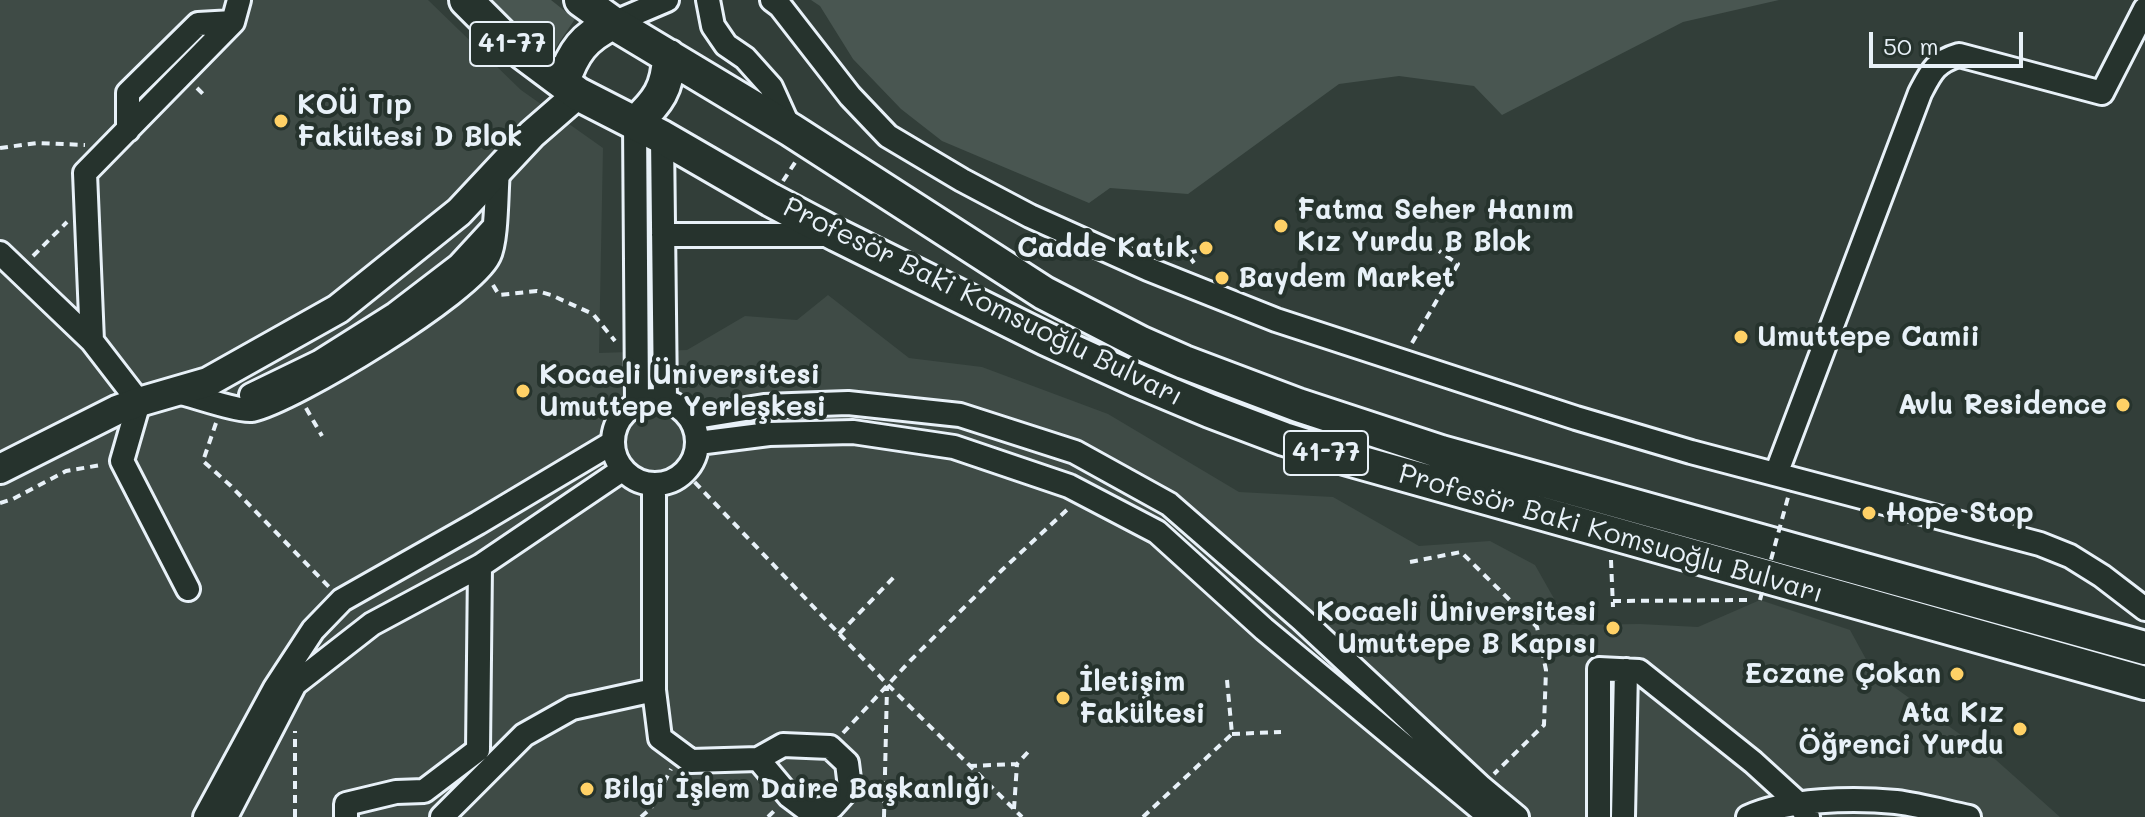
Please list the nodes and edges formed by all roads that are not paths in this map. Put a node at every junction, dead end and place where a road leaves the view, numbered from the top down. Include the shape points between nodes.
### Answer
1 (466, 0) edge
2 (581, 0) edge
3 (667, 0) edge
4 (708, 0) edge
5 (772, 0) edge
6 (2145, 9) edge
7 (236, 11) edge
8 (613, 23) junction
9 (669, 56) junction
10 (571, 88) junction
11 (649, 130) junction
12 (800, 137) junction
13 (498, 171) junction
14 (494, 227) junction
15 (663, 235) junction
16 (837, 235) junction
17 (0, 253) edge
18 (92, 341) junction
19 (175, 391) junction
20 (665, 400) junction
21 (139, 402) junction
22 (637, 402) junction
23 (223, 404) junction
24 (690, 418) junction
25 (612, 443) junction
26 (698, 443) junction
27 (0, 469) edge
28 (622, 470) junction
29 (1783, 482) junction
30 (654, 485) junction
31 (480, 566) junction
32 (188, 589) dead end
33 (2145, 609) edge
34 (2145, 648) edge
35 (1626, 670) junction
36 (2145, 683) edge
37 (654, 690) junction
38 (758, 759) junction
39 (789, 807) edge
40 (1803, 811) edge
41 (205, 817) edge
42 (226, 817) edge
43 (346, 817) edge
44 (442, 817) edge
45 (1490, 817) edge
46 (1517, 817) edge
47 (1599, 817) edge
48 (1623, 817) edge
49 (1748, 817) edge
50 (1969, 817) edge

1 - 10 highway, Profesör Baki Komsuoğlu Bulvarı / 41-77 via 507,41
2 - 8 highway, Profesör Baki Komsuoğlu Bulvarı / 41-77
3 - 8 street
4 - 12 street via 713,26 771,87
5 - 29 street via 888,136 1030,216 1276,320
6 - 29 street via 2102,93 1959,55 1930,72
7 - 18 street via 85,173
8 - 9 highway, Profesör Baki Komsuoğlu Bulvarı / 41-77
8 - 10 highway via 596,31 569,63
9 - 11 highway via 665,87
9 - 12 highway, Profesör Baki Komsuoğlu Bulvarı / 41-77
10 - 11 highway, Profesör Baki Komsuoğlu Bulvarı / 41-77
10 - 13 main road
11 - 15 street
11 - 16 highway, Profesör Baki Komsuoğlu Bulvarı / 41-77
11 - 22 street
12 - 34 highway, Profesör Baki Komsuoğlu Bulvarı / 41-77 via 1044,293 1141,343 1298,405 1441,452
13 - 14 street
13 - 19 main road via 459,212 338,309 208,382
14 - 23 street via 459,265 395,314 307,368
14 - 23 street via 490,255 472,278 416,321 297,392 249,411
15 - 16 street
15 - 20 street
16 - 36 highway, Profesör Baki Komsuoğlu Bulvarı / 41-77 via 1046,339 1284,439
17 - 18 street
18 - 21 street
19 - 21 main road
19 - 23 street
20 - 22 street
20 - 24 street
21 - 27 main road
21 - 32 street via 122,461
22 - 25 street via 620,418
24 - 26 street
24 - 46 street via 764,406 848,403 960,415 1075,452 1169,504
25 - 28 street
25 - 41 street via 342,600 313,630 275,688
26 - 30 street via 685,472
26 - 45 street via 853,432 954,447 1069,486 1157,532 1264,629
28 - 30 street via 633,480
28 - 31 street
29 - 33 street via 2040,544 2081,562
30 - 37 street
31 - 42 street via 372,624 295,684
31 - 43 street via 478,750 424,791 346,804
35 - 40 street via 1639,671 1753,762
35 - 47 street via 1599,669
35 - 48 street
37 - 38 street via 660,738 691,761
37 - 44 street via 572,708 524,735
38 - 39 street
38 - 39 street via 783,745 830,747 847,763 850,787 832,807
40 - 49 street via 1762,810
40 - 50 street via 1824,801 1896,802

